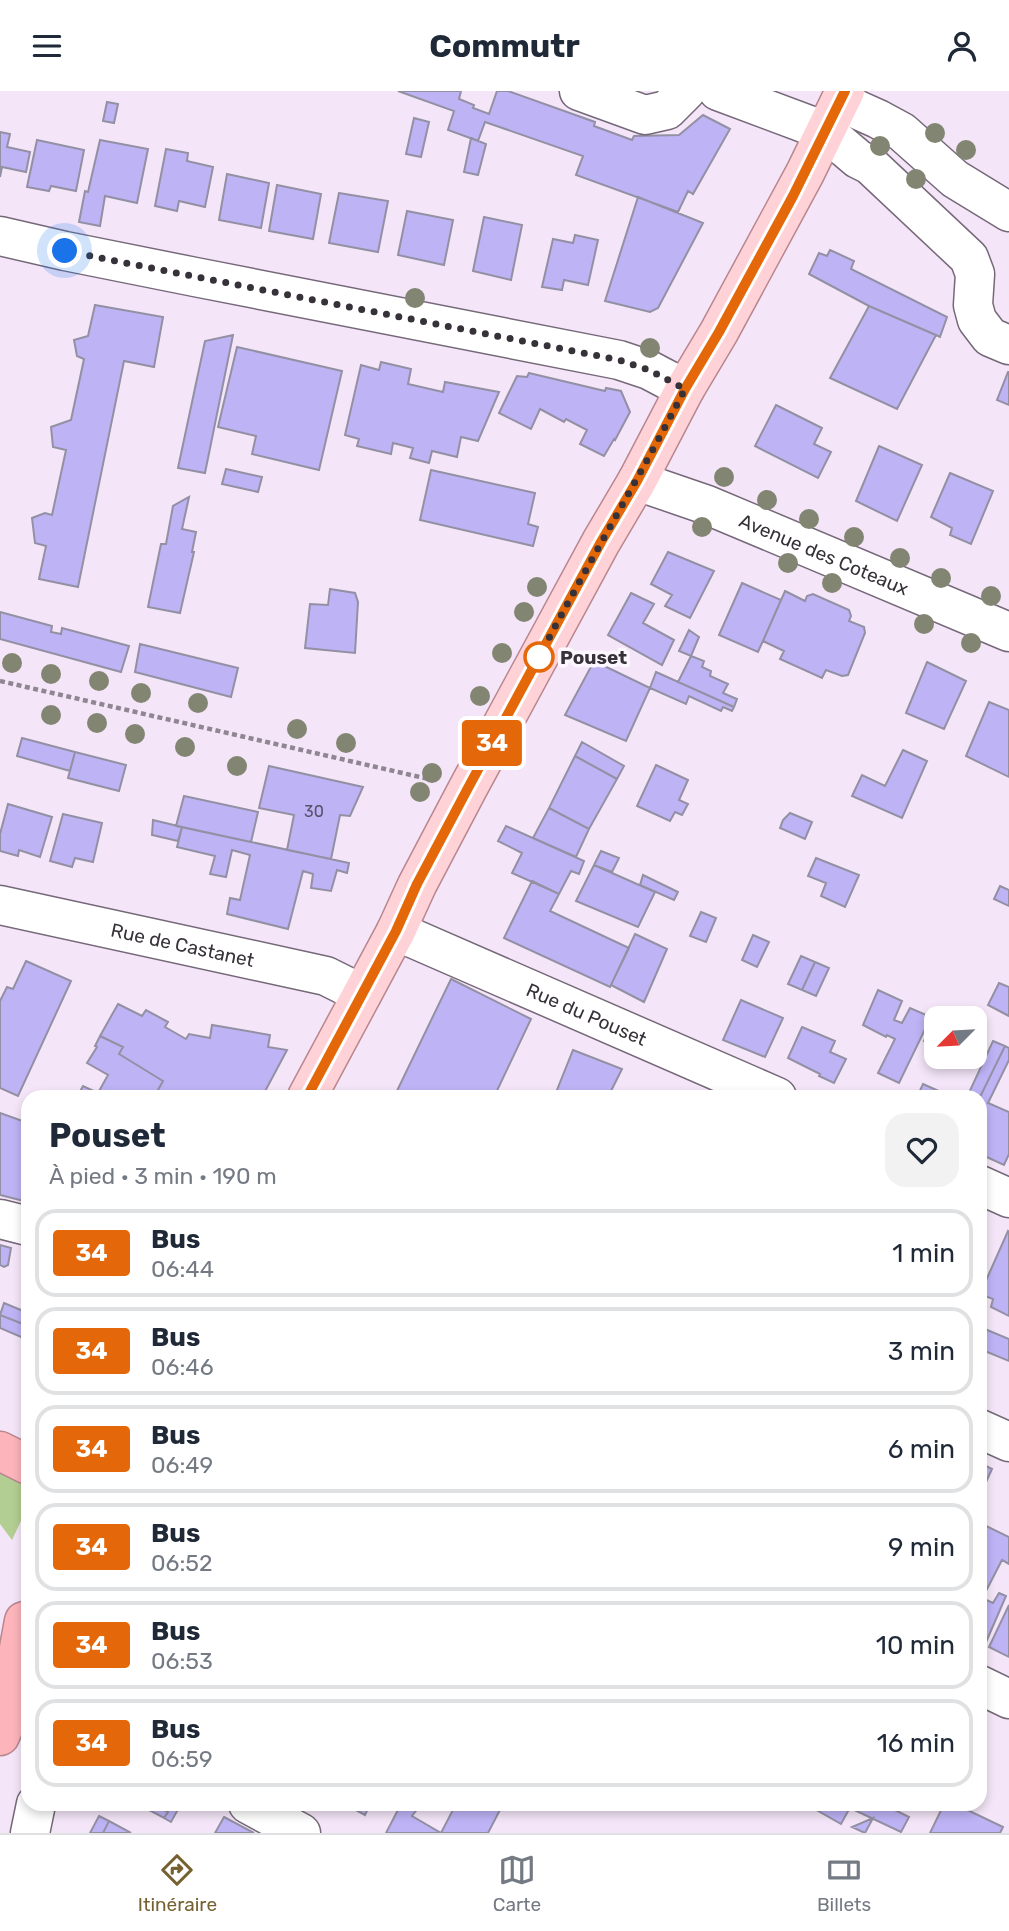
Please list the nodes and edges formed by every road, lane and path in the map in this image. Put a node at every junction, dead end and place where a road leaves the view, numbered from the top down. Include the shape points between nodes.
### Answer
1 (579, 91) edge
2 (686, 91) edge
3 (718, 91) edge
4 (837, 108) edge
5 (1009, 212) edge
6 (0, 236) edge
7 (1009, 345) edge
8 (685, 389) junction
9 (637, 481) junction
10 (1009, 632) edge
11 (0, 681) edge
12 (468, 788) junction
13 (0, 905) edge
14 (396, 931) junction
15 (362, 995) junction
16 (311, 1090) edge
17 (761, 1090) edge
18 (987, 1188) edge
19 (1009, 1198) edge
20 (0, 1219) edge
21 (21, 1224) edge
22 (987, 1432) edge
23 (0, 1441) edge
24 (21, 1442) edge
25 (1009, 1442) edge
26 (0, 1451) edge
27 (21, 1462) edge
28 (21, 1626) edge
29 (21, 1642) edge
30 (0, 1665) edge
31 (987, 1688) edge
32 (1009, 1699) edge
33 (0, 1737) edge
34 (35, 1811) edge
35 (261, 1811) edge
36 (30, 1833) edge
37 (300, 1833) edge

1 - 2 street via 645,115 667,110
3 - 4 street
4 - 5 street via 878,119 902,132 955,179
4 - 7 street via 858,159 870,165 969,258 975,274 973,305 978,320 990,337
4 - 8 main road
6 - 8 street via 619,360
8 - 9 main road
9 - 10 street, Avenue des Coteaux via 707,505
9 - 12 main road
11 - 12 path
12 - 14 main road
13 - 15 street, Rue de Castanet via 326,977
14 - 15 main road
14 - 17 street, Rue du Pouset
15 - 16 main road
18 - 19 street
20 - 21 street
22 - 25 street
23 - 24 highway
26 - 27 highway
28 - 30 main road
29 - 33 highway
31 - 32 street
34 - 36 street
35 - 37 street

